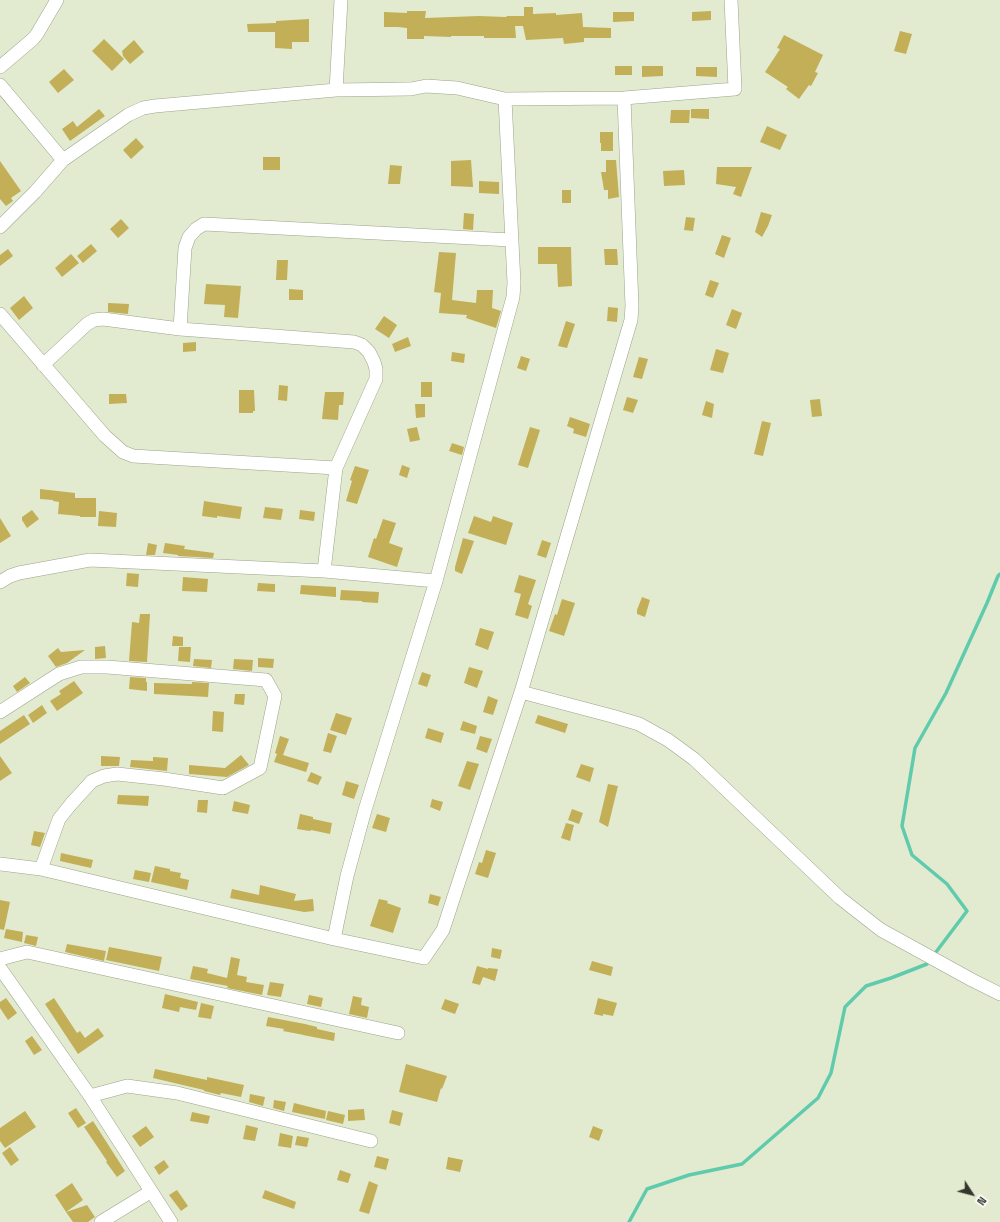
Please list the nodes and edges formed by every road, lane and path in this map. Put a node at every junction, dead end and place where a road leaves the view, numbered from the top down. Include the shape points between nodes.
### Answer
1 (56, 0) edge
2 (341, 0) edge
3 (731, 0) edge
4 (0, 67) edge
5 (0, 85) edge
6 (336, 90) junction
7 (624, 98) junction
8 (505, 99) junction
9 (63, 160) junction
10 (0, 227) edge
11 (512, 240) junction
12 (0, 314) edge
13 (180, 329) junction
14 (43, 365) junction
15 (336, 468) junction
16 (324, 571) junction
17 (436, 581) junction
18 (0, 582) edge
19 (520, 692) junction
20 (0, 712) edge
21 (0, 864) edge
22 (41, 869) junction
23 (334, 939) junction
24 (0, 959) edge
25 (0, 968) edge
26 (1000, 994) edge
27 (398, 1033) dead end
28 (90, 1096) junction
29 (371, 1141) dead end
30 (150, 1192) junction
31 (101, 1222) edge
32 (171, 1222) edge

1 - 4 street via 38,34
2 - 6 street
3 - 7 street via 735,89
5 - 9 street
6 - 8 street via 438,86
6 - 9 street via 143,108 128,115
7 - 8 street
7 - 19 street via 631,320
8 - 11 street
9 - 10 street
11 - 13 street via 204,224 189,237 185,248
11 - 17 street via 513,297
12 - 14 street
13 - 14 street via 94,320
13 - 15 street via 354,342 362,345 374,362 376,379
14 - 15 street via 105,436 123,452 133,456
15 - 16 street
16 - 17 street
16 - 18 street via 90,560 19,573
17 - 23 street via 365,810 347,876
19 - 23 street via 443,930 424,958
19 - 26 street via 639,724 668,740 694,759 840,898 886,934
20 - 22 street via 59,674 81,667 266,680 276,696 260,768 223,788 117,774 92,781 59,819
21 - 22 street
22 - 23 street
24 - 27 street via 27,952
25 - 28 street
28 - 29 street via 127,1086 177,1093
28 - 30 street
30 - 31 street
30 - 32 street

